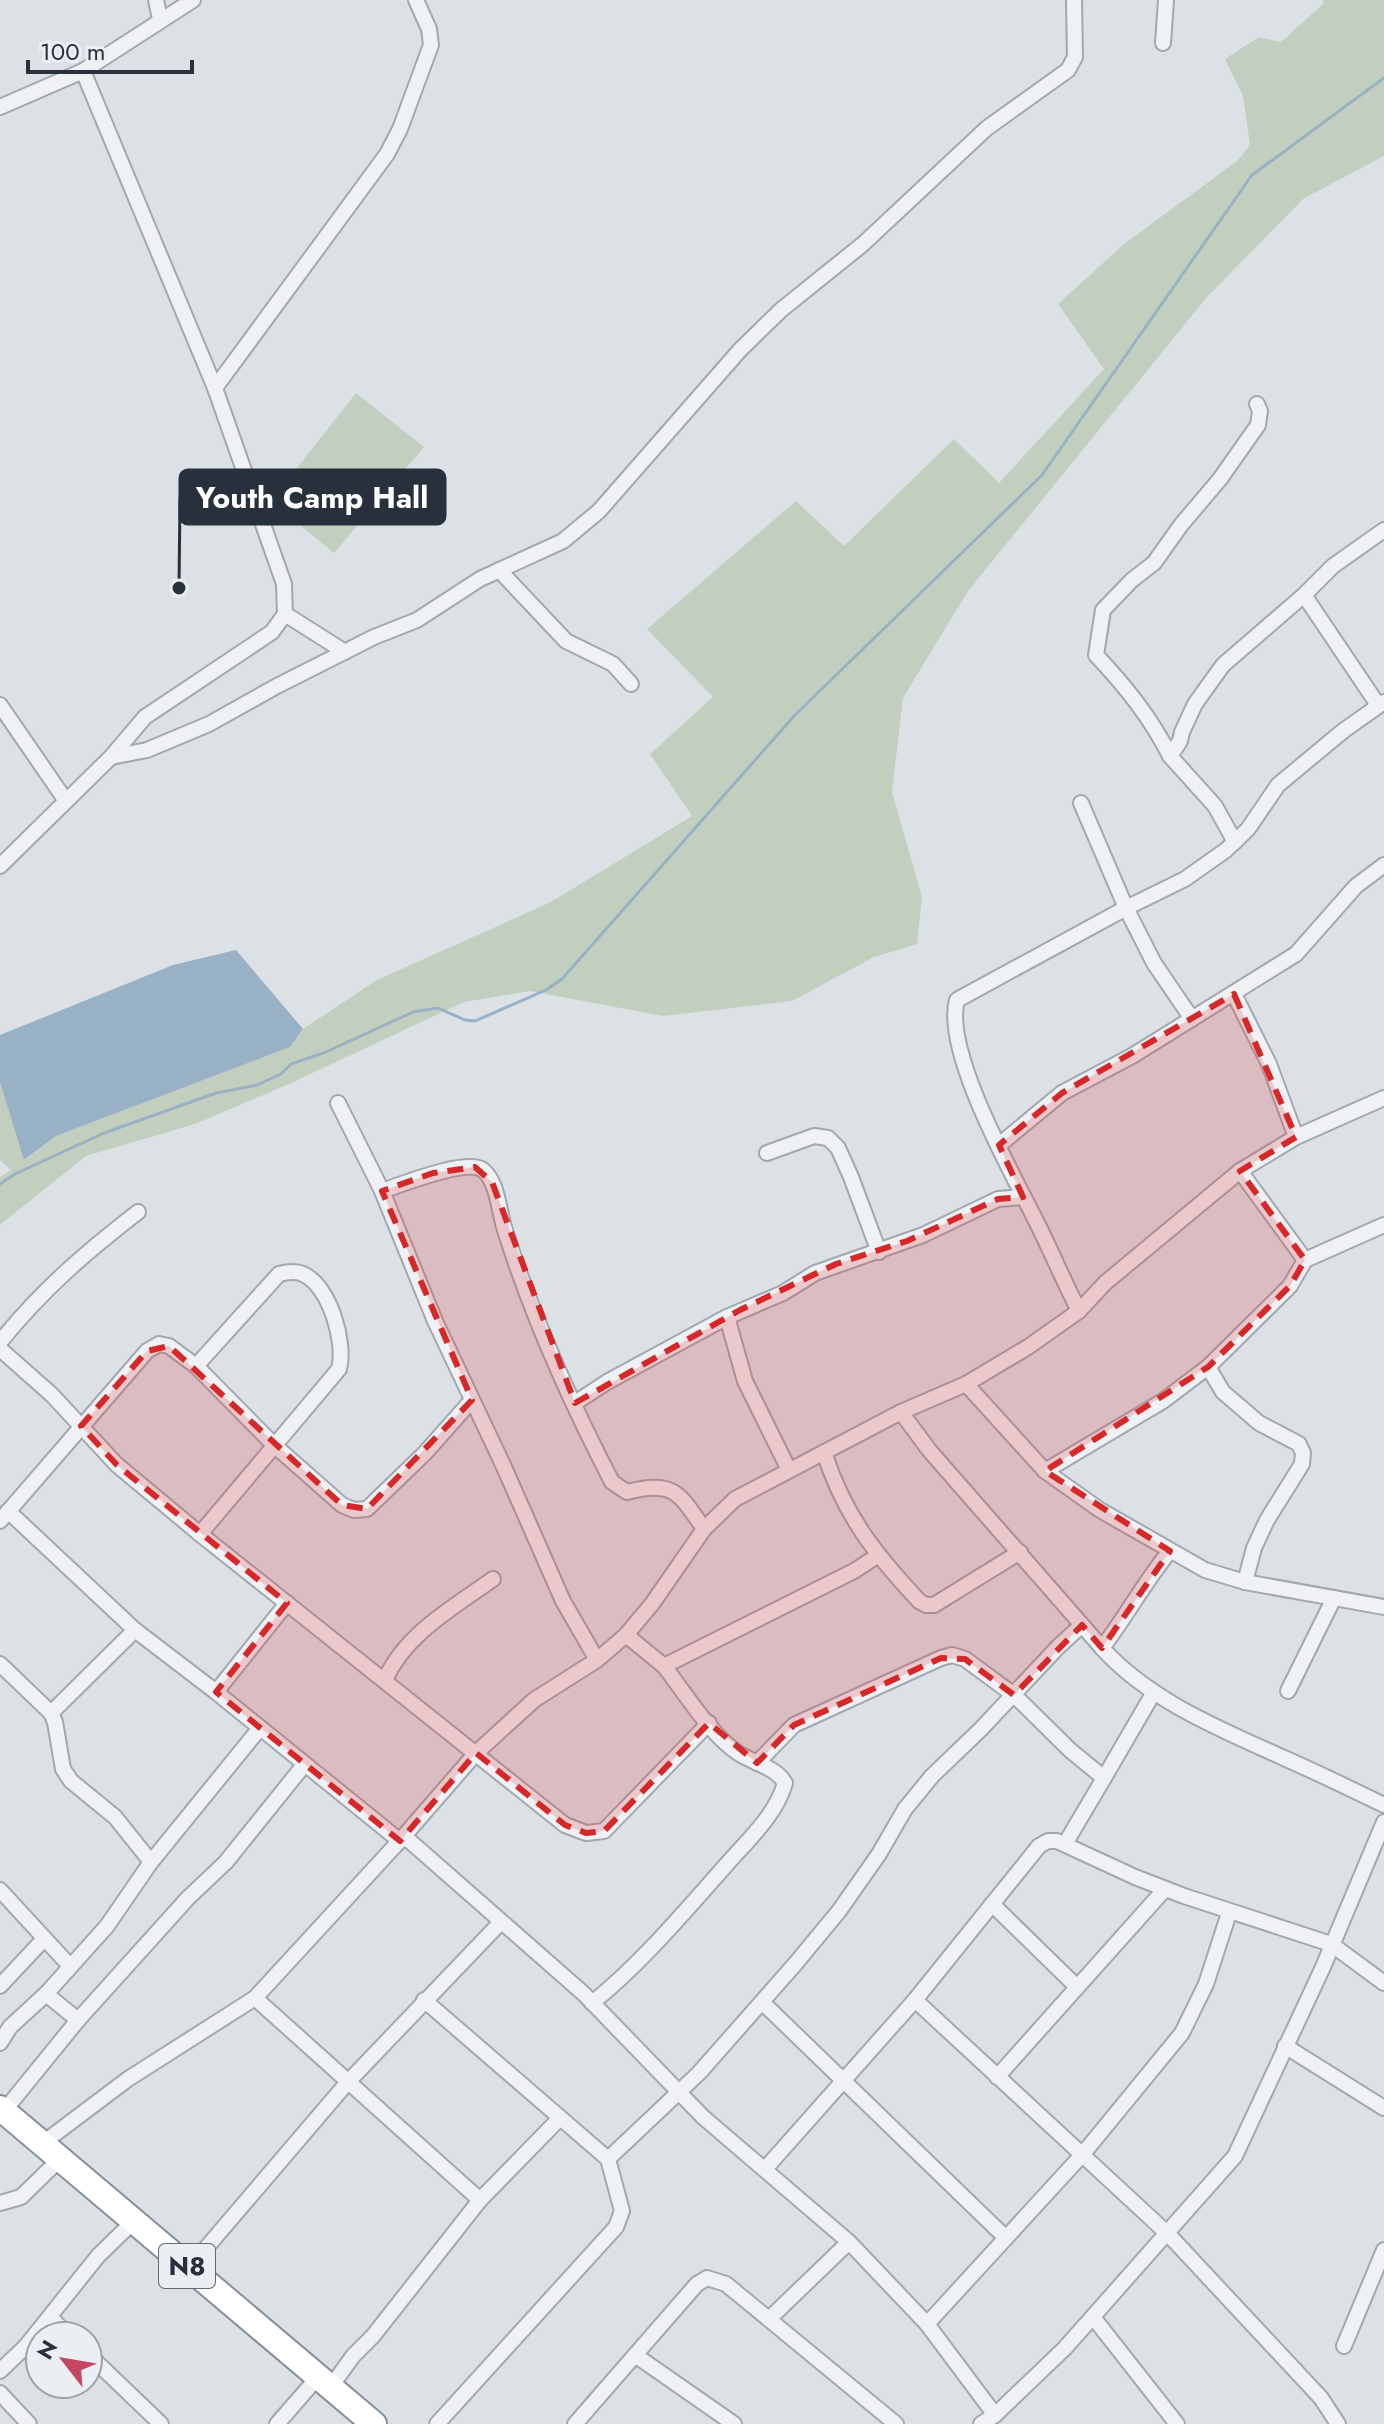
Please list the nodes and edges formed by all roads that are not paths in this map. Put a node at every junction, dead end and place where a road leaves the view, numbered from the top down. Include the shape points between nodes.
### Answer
1 (156, 0) edge
2 (193, 0) edge
3 (416, 0) edge
4 (1074, 0) edge
5 (1166, 0) edge
6 (160, 19) junction
7 (1163, 43) dead end
8 (83, 71) junction
9 (0, 107) edge
10 (215, 388) junction
11 (1257, 404) dead end
12 (1384, 530) edge
13 (499, 570) junction
14 (1304, 595) junction
15 (285, 614) junction
16 (345, 652) junction
17 (631, 684) dead end
18 (1381, 703) edge
19 (0, 705) edge
20 (1170, 756) junction
21 (111, 757) junction
22 (66, 801) junction
23 (1081, 803) dead end
24 (1235, 842) junction
25 (1384, 865) edge
26 (0, 866) edge
27 (1126, 908) junction
28 (1234, 994) junction
29 (1192, 1019) junction
30 (1384, 1098) edge
31 (338, 1103) dead end
32 (1296, 1137) junction
33 (999, 1145) junction
34 (767, 1153) dead end
35 (1240, 1171) junction
36 (1011, 1174) junction
37 (382, 1191) junction
38 (1023, 1197) junction
39 (998, 1199) junction
40 (138, 1212) dead end
41 (1384, 1225) edge
42 (879, 1252) junction
43 (1305, 1260) junction
44 (1079, 1311) junction
45 (727, 1317) junction
46 (0, 1342) edge
47 (0, 1349) edge
48 (196, 1366) junction
49 (1208, 1367) junction
50 (966, 1384) junction
51 (472, 1400) junction
52 (575, 1403) junction
53 (901, 1412) junction
54 (81, 1426) junction
55 (274, 1445) junction
56 (824, 1452) junction
57 (789, 1470) junction
58 (1045, 1471) junction
59 (4, 1516) edge
60 (704, 1529) junction
61 (200, 1534) junction
62 (1170, 1551) junction
63 (1020, 1552) junction
64 (877, 1556) junction
65 (493, 1579) dead end
66 (1245, 1582) junction
67 (1334, 1598) junction
68 (287, 1603) junction
69 (1384, 1607) edge
70 (1082, 1625) junction
71 (135, 1630) junction
72 (626, 1635) junction
73 (1102, 1648) junction
74 (597, 1660) junction
75 (0, 1664) edge
76 (664, 1666) junction
77 (385, 1680) junction
78 (1288, 1691) dead end
79 (216, 1692) junction
80 (1154, 1692) junction
81 (1014, 1695) junction
82 (51, 1713) junction
83 (709, 1723) junction
84 (260, 1728) junction
85 (476, 1753) junction
86 (757, 1763) junction
87 (304, 1765) junction
88 (1104, 1778) junction
89 (1384, 1805) edge
90 (1384, 1822) edge
91 (402, 1839) junction
92 (1065, 1844) junction
93 (151, 1862) junction
94 (1165, 1889) junction
95 (0, 1890) edge
96 (992, 1904) junction
97 (1229, 1913) junction
98 (501, 1922) junction
99 (44, 1939) junction
100 (1331, 1944) junction
101 (70, 1966) junction
102 (1384, 1983) edge
103 (0, 1986) edge
104 (1076, 1986) junction
105 (46, 1994) junction
106 (255, 1998) junction
107 (424, 2000) junction
108 (915, 2000) junction
109 (762, 2002) junction
110 (592, 2003) junction
111 (78, 2020) junction
112 (5, 2023) edge
113 (0, 2043) edge
114 (1285, 2046) junction
115 (997, 2077) junction
116 (843, 2081) junction
117 (347, 2083) junction
118 (678, 2093) junction
119 (1384, 2108) edge
120 (2, 2110) edge
121 (559, 2119) junction
122 (52, 2151) junction
123 (1082, 2155) junction
124 (608, 2159) junction
125 (765, 2169) junction
126 (480, 2200) junction
127 (0, 2203) edge
128 (135, 2220) junction
129 (1168, 2234) junction
130 (1006, 2238) junction
131 (849, 2242) junction
132 (1383, 2253) edge
133 (189, 2268) junction
134 (50, 2317) junction
135 (1093, 2317) junction
136 (769, 2319) junction
137 (53, 2320) edge
138 (927, 2324) junction
139 (1344, 2346) dead end
140 (635, 2355) junction
141 (104, 2369) edge
142 (0, 2371) edge
143 (324, 2383) junction
144 (0, 2393) edge
145 (995, 2415) junction
146 (29, 2424) edge
147 (161, 2424) edge
148 (277, 2424) edge
149 (374, 2424) edge
150 (437, 2424) edge
151 (575, 2424) edge
152 (734, 2424) edge
153 (896, 2424) edge
154 (981, 2424) edge
155 (1177, 2424) edge
156 (1338, 2424) edge

1 - 6 street
2 - 6 street
3 - 10 street via 431,45 394,141
4 - 13 street via 1075,57 1068,70 987,128 863,244 781,310 599,511 563,541
5 - 7 street
6 - 8 street
8 - 9 street
8 - 10 street
10 - 15 street via 284,584
11 - 20 street via 1258,425 1220,479 1154,563 1103,610 1096,655 1137,701
12 - 14 street via 1333,566
13 - 16 street via 417,620
13 - 17 street via 566,641 613,664
14 - 18 street
14 - 20 street via 1215,674
15 - 16 street
15 - 21 street via 272,632 145,717
16 - 21 street via 209,724 147,750
18 - 24 street via 1278,785
19 - 22 street
20 - 24 street via 1215,806
21 - 22 street
22 - 26 street
23 - 27 street
24 - 27 street via 1185,879
25 - 28 street via 1356,886 1296,954
27 - 29 street via 1154,963
27 - 33 street via 957,1000 954,1027 964,1062
28 - 29 street
28 - 32 street via 1269,1064
29 - 33 street via 1062,1093
30 - 32 street
31 - 37 street
32 - 35 street
33 - 36 street
34 - 42 street via 814,1136 828,1138 851,1177
35 - 43 street
35 - 44 street via 1105,1283
36 - 38 street
36 - 39 street
37 - 51 street
37 - 52 street via 433,1173 482,1170 492,1182 543,1331
38 - 39 street
38 - 44 street
39 - 42 street
40 - 46 street via 73,1264
41 - 43 street
42 - 45 street via 836,1264
43 - 49 street via 1290,1286
44 - 50 street
45 - 52 street
45 - 57 street via 745,1381
47 - 54 street
48 - 54 street via 159,1344
48 - 55 street
48 - 55 street via 279,1274 303,1274 318,1284 340,1340 339,1369
49 - 58 street via 1163,1401
49 - 66 street via 1223,1392 1259,1423 1299,1444 1303,1453 1302,1464 1254,1548
50 - 53 street
50 - 58 street
51 - 55 street via 367,1509 342,1505
51 - 74 street via 563,1601
52 - 60 street via 612,1482 627,1492 651,1486 675,1492
53 - 56 street
53 - 63 street
54 - 59 street
54 - 61 street via 117,1465
55 - 61 street
56 - 57 street
56 - 64 street via 844,1502
57 - 60 street via 735,1499
58 - 62 street
59 - 71 street
60 - 72 street
61 - 68 street
62 - 66 street via 1205,1570
62 - 73 street
63 - 64 street via 934,1605 919,1601
63 - 70 street
64 - 76 street
65 - 77 street via 420,1633 392,1663
66 - 67 street
67 - 69 street
67 - 78 street
68 - 77 street
68 - 79 street
70 - 73 street
70 - 81 street
71 - 79 street
71 - 82 street
72 - 74 street
72 - 76 street
73 - 80 street
74 - 85 street via 534,1700
75 - 82 street
76 - 83 street
77 - 85 street
79 - 84 street
80 - 88 street
80 - 89 street
81 - 86 street via 952,1655 794,1725
81 - 88 street
81 - 109 street via 919,1791 839,1911
82 - 93 street via 63,1769 71,1781 115,1817
83 - 85 street via 604,1831 586,1833 565,1825
83 - 86 street via 724,1741
84 - 87 street
84 - 93 street
85 - 91 street
86 - 110 street via 781,1776 781,1796 686,1910
87 - 91 street
87 - 111 street via 226,1862
88 - 92 street
90 - 100 street
91 - 98 street
91 - 106 street
92 - 94 street
92 - 96 street via 1048,1841 1039,1846
93 - 101 street via 107,1926
94 - 97 street
94 - 104 street
95 - 99 street
96 - 104 street
96 - 108 street
97 - 100 street
97 - 123 street via 1206,1984 1182,2033
98 - 107 street
98 - 110 street
99 - 101 street
99 - 103 street
100 - 102 street
100 - 114 street
101 - 105 street
104 - 115 street
105 - 111 street
105 - 112 street
106 - 117 street
106 - 122 street via 128,2079
107 - 117 street
107 - 121 street
108 - 115 street
108 - 116 street
109 - 116 street
109 - 118 street
110 - 118 street
111 - 120 street
112 - 113 street
114 - 119 street
114 - 129 street via 1235,2156
115 - 123 street
116 - 125 street
116 - 130 street
117 - 126 street
117 - 133 street
118 - 124 street
118 - 125 street
120 - 122 highway, N8
121 - 124 street
121 - 126 street
122 - 127 street via 21,2197
122 - 128 highway, N8
123 - 129 street
123 - 130 street
124 - 150 street via 622,2211 616,2227
125 - 131 street
126 - 143 street via 373,2336
128 - 133 highway, N8
128 - 134 street via 98,2256
129 - 135 street
129 - 156 street via 1321,2398
130 - 138 street
131 - 136 street
131 - 138 street
132 - 139 street
133 - 143 highway, N8
134 - 137 street
134 - 142 street
135 - 145 street
135 - 155 street
136 - 140 street via 726,2284 707,2278
136 - 153 street
138 - 145 street
140 - 151 street
140 - 152 street
141 - 147 street
143 - 148 street
143 - 149 highway, N8
144 - 146 street
145 - 154 street

